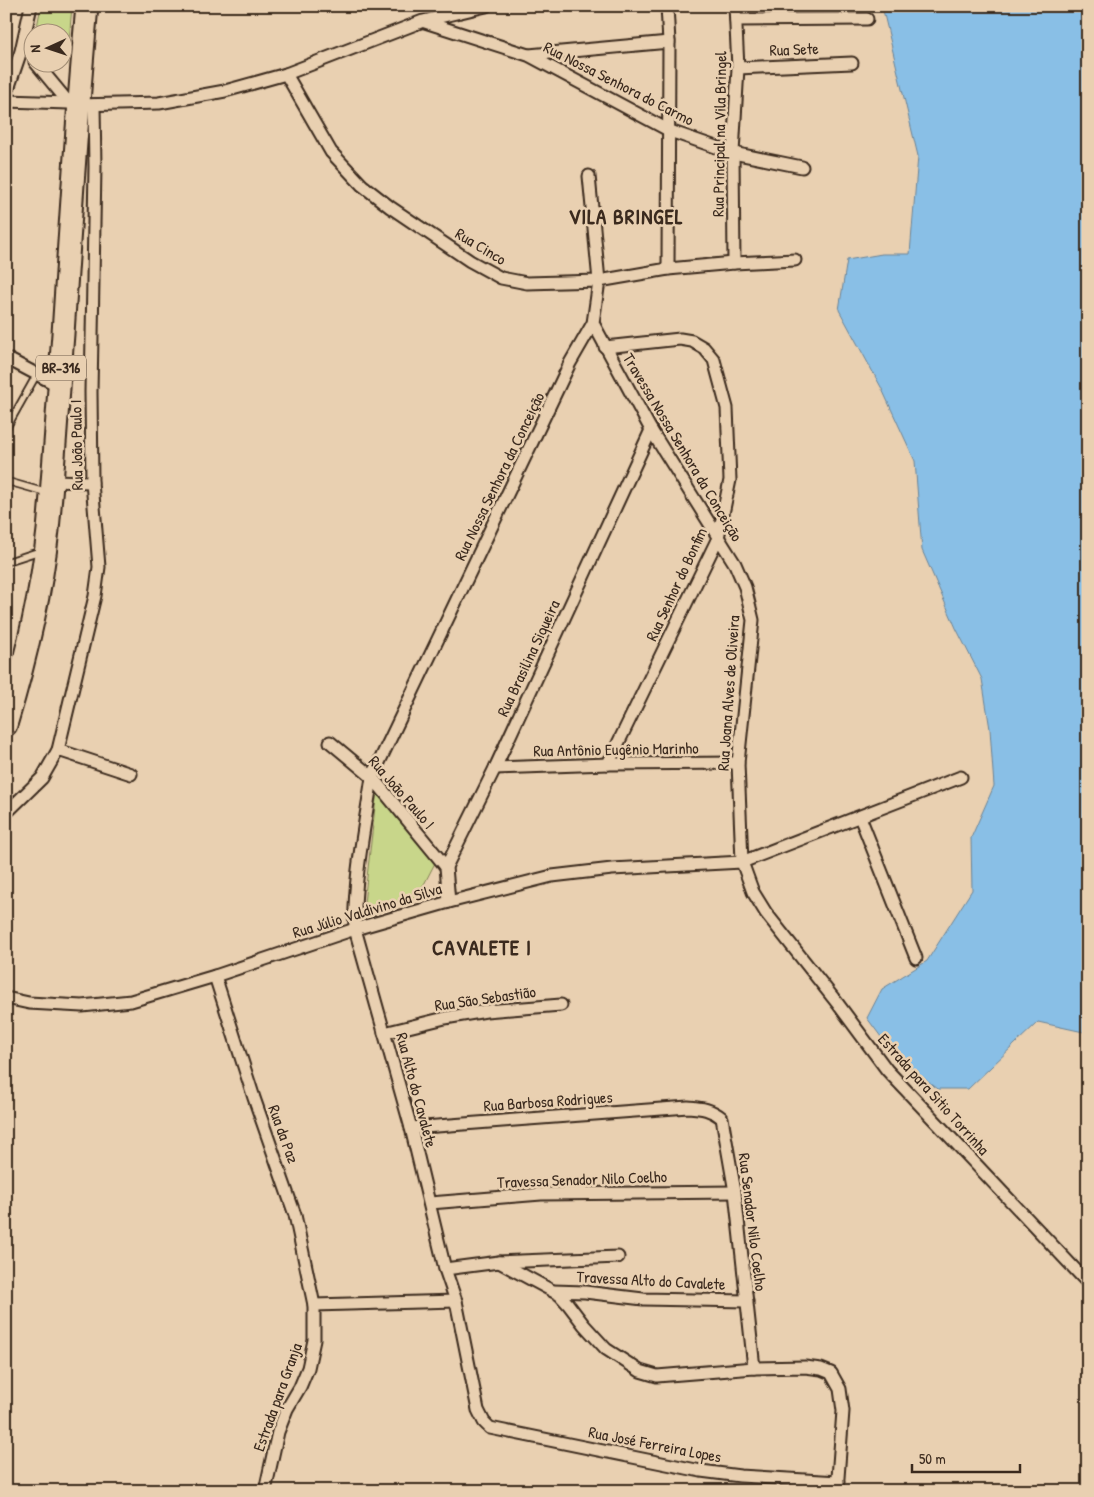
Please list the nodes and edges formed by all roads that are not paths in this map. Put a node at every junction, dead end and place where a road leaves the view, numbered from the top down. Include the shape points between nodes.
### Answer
1 (30, 6) edge
2 (87, 6) edge
3 (486, 6) edge
4 (667, 6) edge
5 (736, 6) edge
6 (867, 19) dead end
7 (736, 20) junction
8 (423, 21) junction
9 (669, 42) junction
10 (21, 51) joint
11 (528, 55) junction
12 (852, 63) dead end
13 (738, 68) junction
14 (45, 72) edge
15 (286, 74) junction
16 (6, 95) edge
17 (6, 102) edge
18 (80, 104) junction
19 (670, 131) junction
20 (733, 153) junction
21 (802, 167) dead end
22 (589, 176) dead end
23 (795, 260) dead end
24 (734, 263) junction
25 (668, 269) junction
26 (599, 281) junction
27 (593, 323) junction
28 (604, 347) junction
29 (6, 358) edge
30 (37, 374) junction
31 (59, 386) junction
32 (6, 429) edge
33 (651, 430) junction
34 (6, 480) edge
35 (92, 482) junction
36 (51, 487) junction
37 (718, 538) junction
38 (45, 549) junction
39 (6, 562) edge
40 (745, 587) joint
41 (6, 725) edge
42 (330, 742) dead end
43 (58, 750) junction
44 (738, 763) junction
45 (608, 764) junction
46 (495, 768) junction
47 (131, 774) dead end
48 (372, 777) junction
49 (961, 777) dead end
50 (6, 813) edge
51 (860, 817) junction
52 (742, 862) junction
53 (446, 868) junction
54 (449, 902) junction
55 (355, 929) junction
56 (916, 958) dead end
57 (215, 976) junction
58 (6, 998) edge
59 (561, 1005) dead end
60 (384, 1033) junction
61 (688, 1107) joint
62 (411, 1128) junction
63 (735, 1192) junction
64 (430, 1203) junction
65 (618, 1257) dead end
66 (499, 1262) junction
67 (444, 1269) junction
68 (1088, 1283) edge
69 (553, 1291) junction
70 (456, 1301) junction
71 (747, 1301) junction
72 (314, 1305) junction
73 (754, 1368) junction
74 (478, 1410) joint
75 (837, 1486) edge
76 (265, 1491) edge

1 - 10 street
2 - 18 highway, BR-316
3 - 8 street
4 - 9 street
5 - 7 street, Rua Principal na Vila Bringel
6 - 7 street
7 - 13 street, Rua Principal na Vila Bringel
8 - 11 street, Rua Nossa Senhora do Carmo
8 - 15 street
9 - 11 street
9 - 19 street
10 - 16 street
11 - 19 street, Rua Nossa Senhora do Carmo
12 - 13 street, Rua Sete
13 - 20 street, Rua Principal na Vila Bringel
14 - 18 street
15 - 18 street via 225,91 159,103
15 - 26 street, Rua Cinco via 331,152 362,185 470,261 501,278 527,283
17 - 18 street
18 - 31 highway, BR-316
18 - 35 street, Rua João Paulo I via 95,167
19 - 20 street, Rua Nossa Senhora do Carmo
19 - 25 street
20 - 21 street, Rua Nossa Senhora do Carmo
20 - 24 street, Rua Principal na Vila Bringel
22 - 26 street, Rua Nossa Senhora da Conceição
23 - 24 street, Rua Cinco
24 - 25 street, Rua Cinco
25 - 26 street, Rua Cinco
26 - 27 street, Rua Nossa Senhora da Conceição
27 - 28 street, Travessa Nossa Senhora da Conceição
27 - 48 street, Rua Nossa Senhora da Conceição via 566,372
28 - 33 street, Travessa Nossa Senhora da Conceição
28 - 37 street, Rua Senhor do Bonfim via 680,339 704,348 714,360 726,408 730,480
29 - 30 street
30 - 31 street
30 - 32 lane
31 - 36 highway, BR-316
33 - 37 street, Travessa Nossa Senhora da Conceição
33 - 46 street, Rua Brasilina Siqueira
34 - 36 lane
35 - 36 street
35 - 43 street, Rua João Paulo I via 99,567 96,596
36 - 38 highway, BR-316
37 - 40 street, Travessa Nossa Senhora da Conceição
37 - 45 street, Rua Senhor do Bonfim
38 - 39 lane
38 - 41 highway, BR-316 via 36,605
40 - 44 street, Rua Joana Alves de Oliveira via 753,620
42 - 48 street, Rua João Paulo I
43 - 47 street
43 - 50 street, Rua João Paulo I via 42,778
44 - 45 street, Rua Antônio Eugênio Marinho
44 - 52 street, Rua Joana Alves de Oliveira
45 - 46 street, Rua Antônio Eugênio Marinho
46 - 53 street, Rua Brasilina Siqueira
48 - 53 street, Rua João Paulo I
48 - 55 street, Rua Alto do Cavalete via 361,850
49 - 51 street, Rua Júlio Valdivino da Silva
51 - 52 street, Rua Júlio Valdivino da Silva
51 - 56 street
52 - 54 street, Rua Júlio Valdivino da Silva via 612,869 552,876
52 - 68 street, Estrada para Sitio Torrinha via 753,892 766,914 887,1070
53 - 54 street
54 - 55 street, Rua Júlio Valdivino da Silva
55 - 57 street, Rua Júlio Valdivino da Silva
55 - 60 street, Rua Alto do Cavalete
57 - 58 street, Rua Júlio Valdivino da Silva via 131,1001 90,1006 29,1003
57 - 72 street, Rua da Paz via 295,1215
59 - 60 street, Rua São Sebastião via 486,1011
60 - 62 street, Rua Alto do Cavalete
61 - 62 street, Rua Barbosa Rodrigues
61 - 63 street, Rua Senador Nilo Coelho via 705,1108 722,1118
62 - 64 street, Rua Alto do Cavalete
63 - 64 street, Travessa Senador Nilo Coelho via 541,1194
63 - 71 street, Rua Senador Nilo Coelho
64 - 67 street, Rua Alto do Cavalete
65 - 66 street
66 - 67 street
66 - 69 street
67 - 70 street, Rua Alto do Cavalete
69 - 71 street, Travessa Alto do Cavalete via 644,1299
69 - 73 street via 606,1349 640,1371 657,1376
70 - 72 street
70 - 74 street, Rua Alto do Cavalete
71 - 73 street, Rua Senador Nilo Coelho
72 - 76 street, Estrada para Granja via 314,1340 308,1368 278,1432
73 - 75 street via 822,1368 835,1378 843,1411
74 - 75 street, Rua José Ferreira Lopes via 490,1428 701,1472

